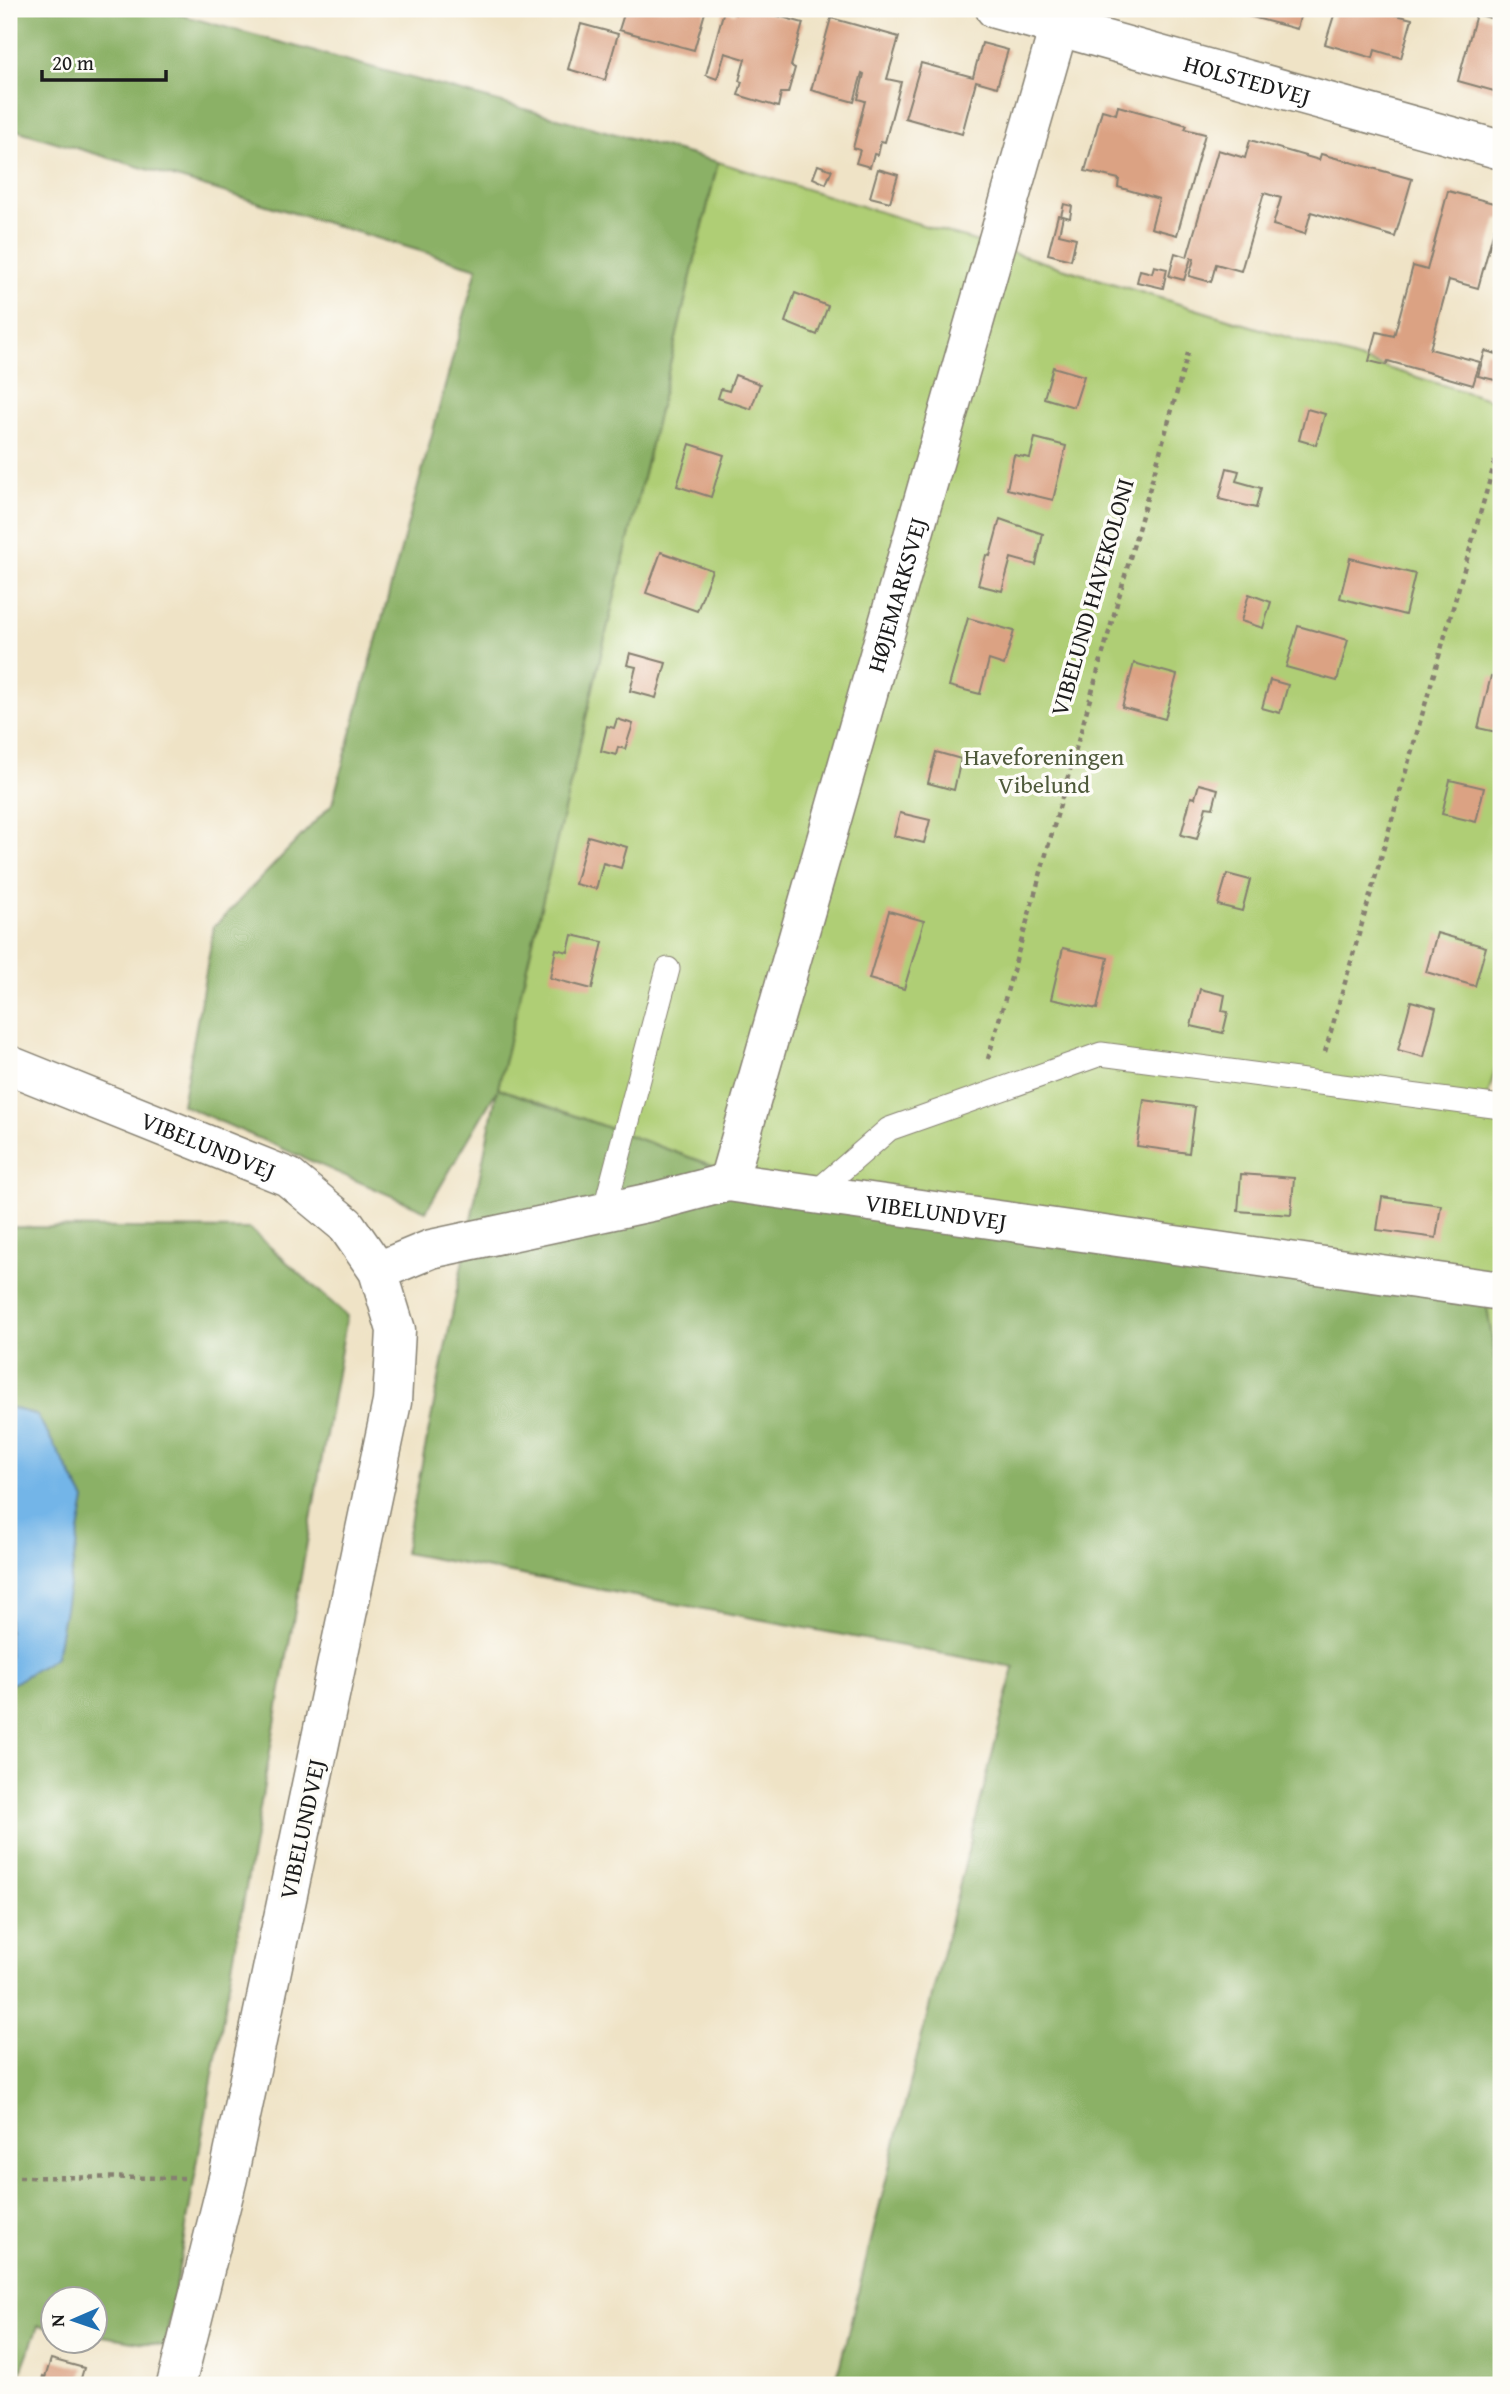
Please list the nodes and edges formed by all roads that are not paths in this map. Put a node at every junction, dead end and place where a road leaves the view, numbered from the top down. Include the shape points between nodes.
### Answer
1 (995, 9) edge
2 (1062, 18) edge
3 (1501, 150) edge
4 (668, 969) dead end
5 (9, 1065) edge
6 (1501, 1107) edge
7 (728, 1182) junction
8 (814, 1194) junction
9 (604, 1212) junction
10 (378, 1271) junction
11 (1501, 1292) edge
12 (176, 2385) edge

1 - 2 street, HOLSTEDVEJ
2 - 3 street, HOLSTEDVEJ
2 - 7 street, HØJEMARKSVEJ
4 - 9 lane
5 - 10 street, VIBELUNDVEJ via 288,1177 346,1225
6 - 8 lane via 1101,1054 889,1129
7 - 8 street, VIBELUNDVEJ
7 - 9 street, VIBELUNDVEJ
8 - 11 street, VIBELUNDVEJ
9 - 10 street, VIBELUNDVEJ via 431,1249
10 - 12 street, VIBELUNDVEJ via 396,1330 392,1402 228,2178

